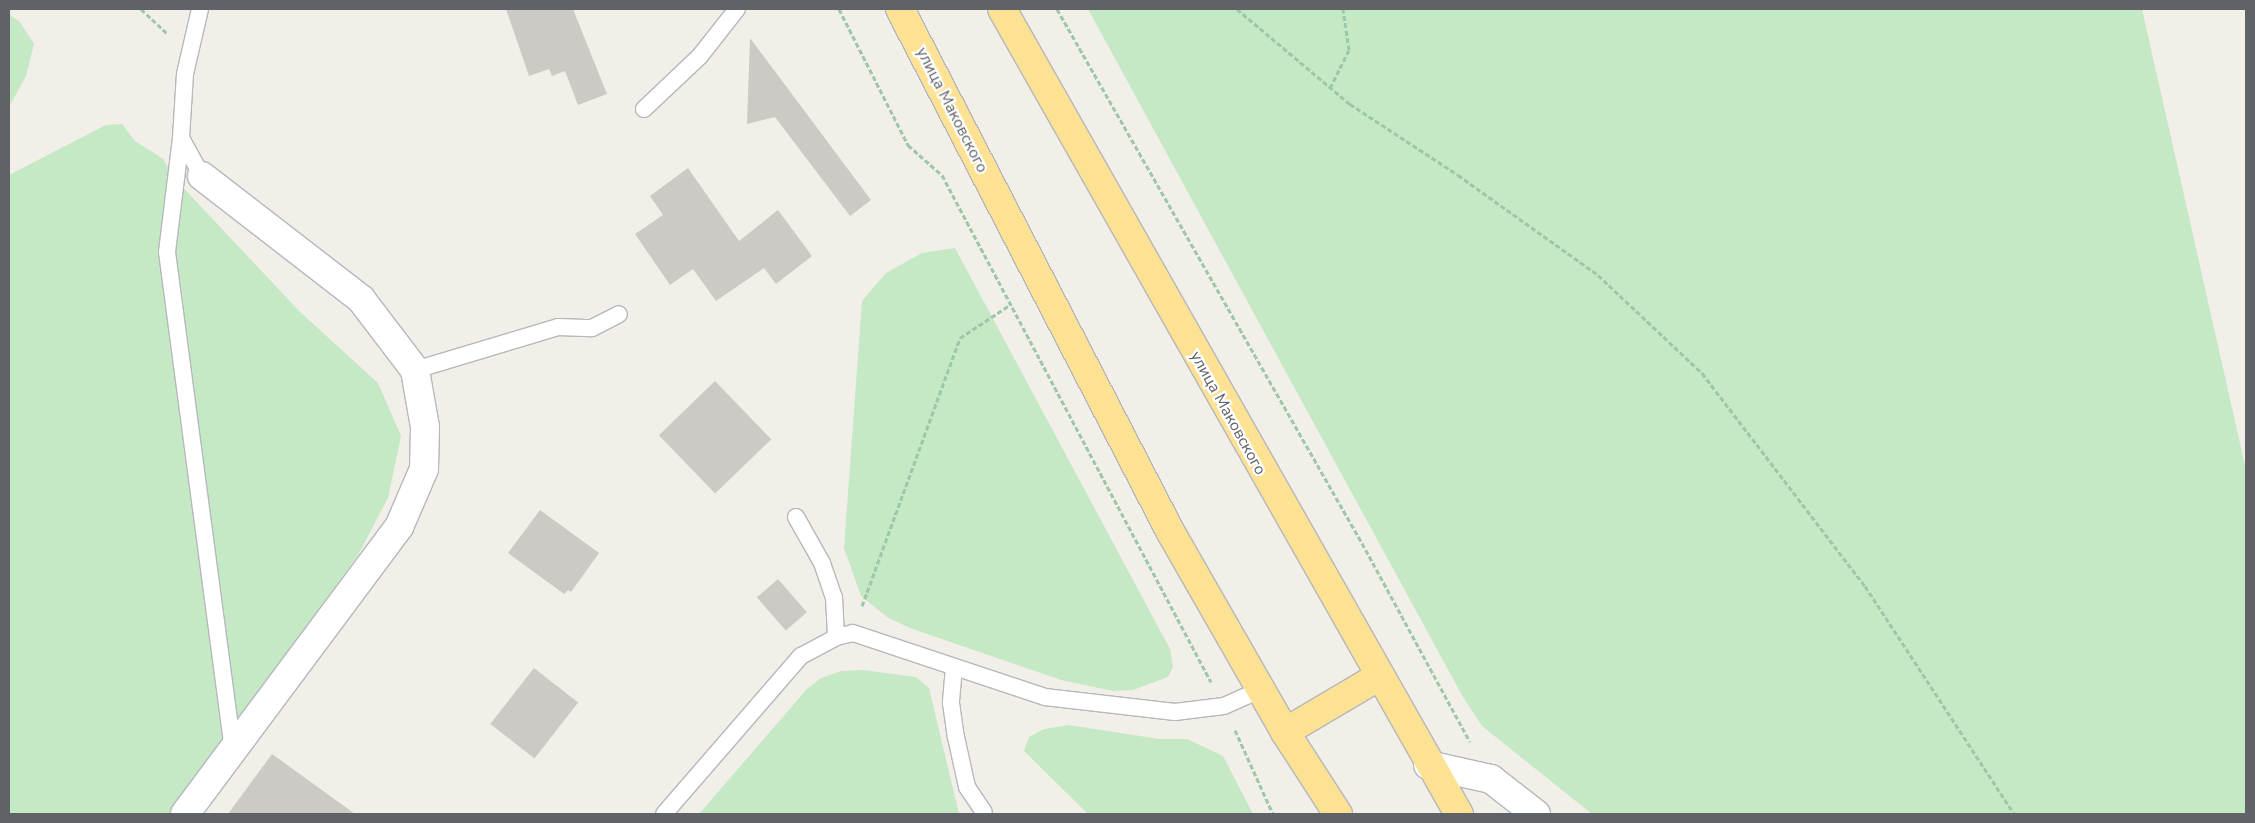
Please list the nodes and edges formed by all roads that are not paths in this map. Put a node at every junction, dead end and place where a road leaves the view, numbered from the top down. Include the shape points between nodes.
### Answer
1 (200, 9) edge
2 (737, 9) edge
3 (900, 9) edge
4 (1002, 9) edge
5 (644, 109) dead end
6 (181, 138) junction
7 (202, 176) joint
8 (619, 314) dead end
9 (415, 370) junction
10 (796, 517) dead end
11 (836, 637) junction
12 (954, 667) junction
13 (1378, 677) junction
14 (1262, 689) junction
15 (1285, 732) junction
16 (233, 750) junction
17 (1428, 765) junction
18 (984, 812) dead end
19 (185, 814) edge
20 (664, 814) edge
21 (1338, 814) edge
22 (1458, 814) edge
23 (1536, 814) edge

1 - 6 lane via 189,49
2 - 5 lane via 700,56
3 - 14 highway, улица Маковского via 1170,531
4 - 13 highway, улица Маковского
6 - 7 lane
6 - 16 lane via 167,252
7 - 9 street via 361,299
8 - 9 lane via 592,328 558,327
9 - 16 street via 426,427 424,469 399,527
10 - 11 lane via 822,562 834,597
11 - 12 lane via 853,633
11 - 20 lane via 801,656
12 - 14 lane via 1045,697 1175,712 1224,706
12 - 18 lane via 951,703 956,737 967,787
13 - 15 highway
13 - 17 highway, улица Маковского
14 - 15 highway, улица Маковского
15 - 21 highway, улица Маковского
16 - 19 street
17 - 22 highway, улица Маковского
17 - 23 street via 1491,779

